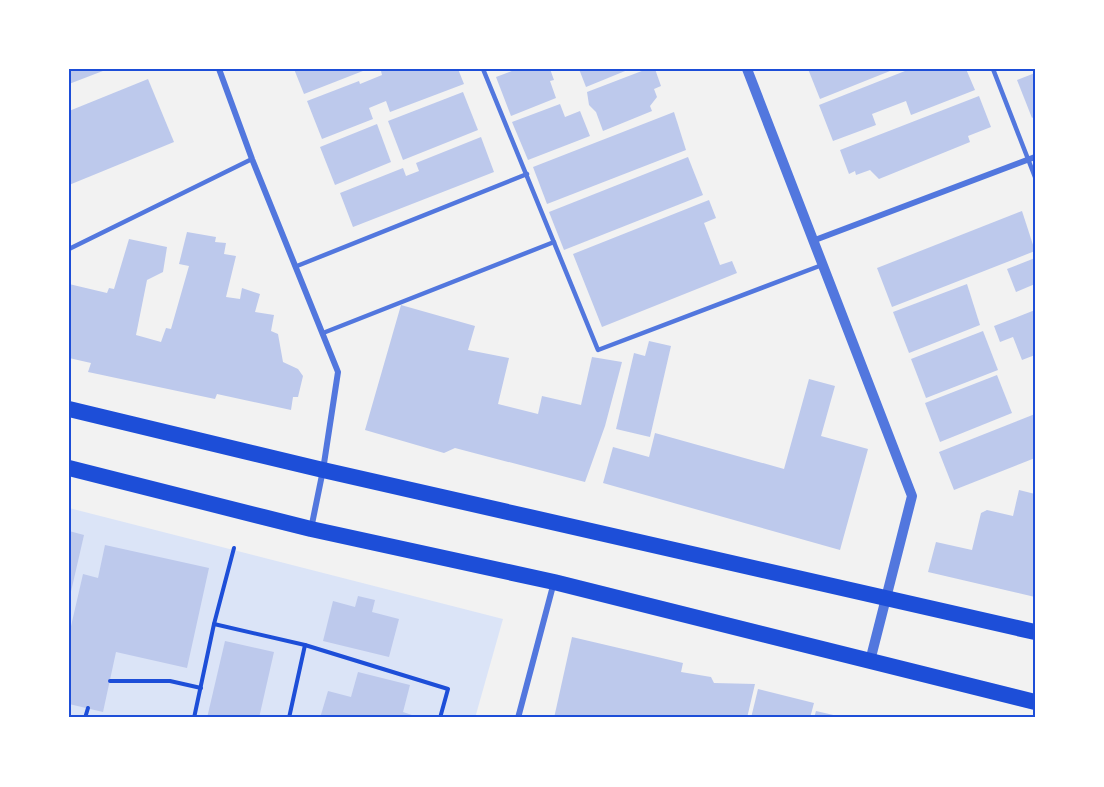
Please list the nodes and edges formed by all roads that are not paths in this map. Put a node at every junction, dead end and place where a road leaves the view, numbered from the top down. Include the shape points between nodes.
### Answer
1 (219, 69) edge
2 (483, 69) edge
3 (747, 69) edge
4 (993, 69) edge
5 (1032, 158) edge
6 (252, 159) junction
7 (526, 174) junction
8 (1035, 177) edge
9 (815, 240) junction
10 (554, 242) junction
11 (69, 249) edge
12 (824, 264) junction
13 (297, 266) junction
14 (323, 333) junction
15 (69, 409) edge
16 (69, 468) edge
17 (323, 470) junction
18 (311, 529) junction
19 (554, 582) junction
20 (887, 598) junction
21 (1035, 632) edge
22 (870, 661) junction
23 (1035, 702) edge
24 (518, 718) edge

1 - 6 street
2 - 7 lane
3 - 9 street
4 - 5 lane
5 - 8 lane
5 - 9 street
6 - 11 lane
6 - 13 street
7 - 10 lane
7 - 13 lane
9 - 12 street
10 - 12 lane via 598,350
10 - 14 lane
12 - 20 street via 912,496
13 - 14 street
14 - 17 street via 338,372
15 - 17 highway
16 - 18 highway
17 - 18 street
17 - 20 highway
18 - 19 highway
19 - 22 highway
19 - 24 street
20 - 21 highway
20 - 22 street
22 - 23 highway

